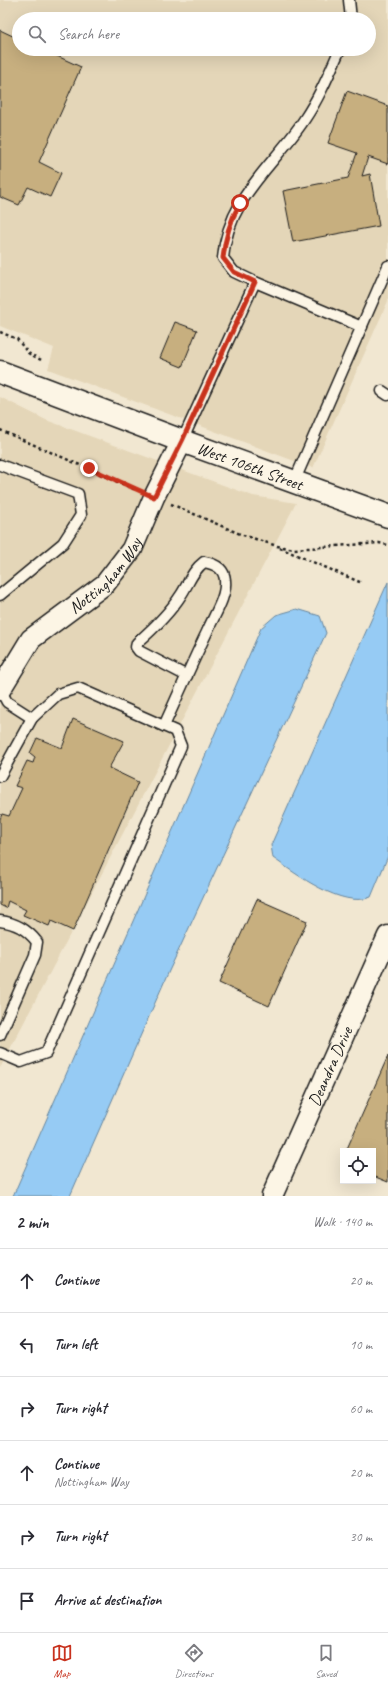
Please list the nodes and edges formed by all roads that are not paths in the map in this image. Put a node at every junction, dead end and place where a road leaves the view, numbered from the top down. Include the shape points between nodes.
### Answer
1 (349, 0) edge
2 (350, 12) edge
3 (337, 56) edge
4 (388, 266) edge
5 (255, 282) junction
6 (362, 327) junction
7 (0, 372) edge
8 (182, 441) junction
9 (0, 465) edge
10 (294, 482) junction
11 (388, 516) edge
12 (0, 595) edge
13 (187, 676) junction
14 (0, 690) edge
15 (32, 718) junction
16 (164, 726) junction
17 (0, 776) edge
18 (0, 921) edge
19 (388, 936) edge
20 (0, 1035) edge
21 (0, 1053) edge
22 (272, 1196) edge

1 - 2 lane
3 - 5 lane via 303,122 254,183 230,222 224,241 223,258 234,272
4 - 6 lane
5 - 6 lane
5 - 8 lane
6 - 10 lane
7 - 8 street, West 106th Street
8 - 10 street, West 106th Street
8 - 14 street, Nottingham Way via 132,549 105,584 31,639
9 - 12 lane via 78,494 81,515 63,543
10 - 11 street, West 106th Street
13 - 13 lane via 224,590 222,570 204,562 196,569 182,594 159,624 137,643 136,647
13 - 16 lane
14 - 15 lane via 6,702
15 - 16 lane via 58,694 78,688
15 - 17 lane
16 - 21 lane via 175,731 181,746 46,1053 21,1062
18 - 20 lane via 11,922 28,931 37,942 35,955
19 - 22 street, Deandra Drive

